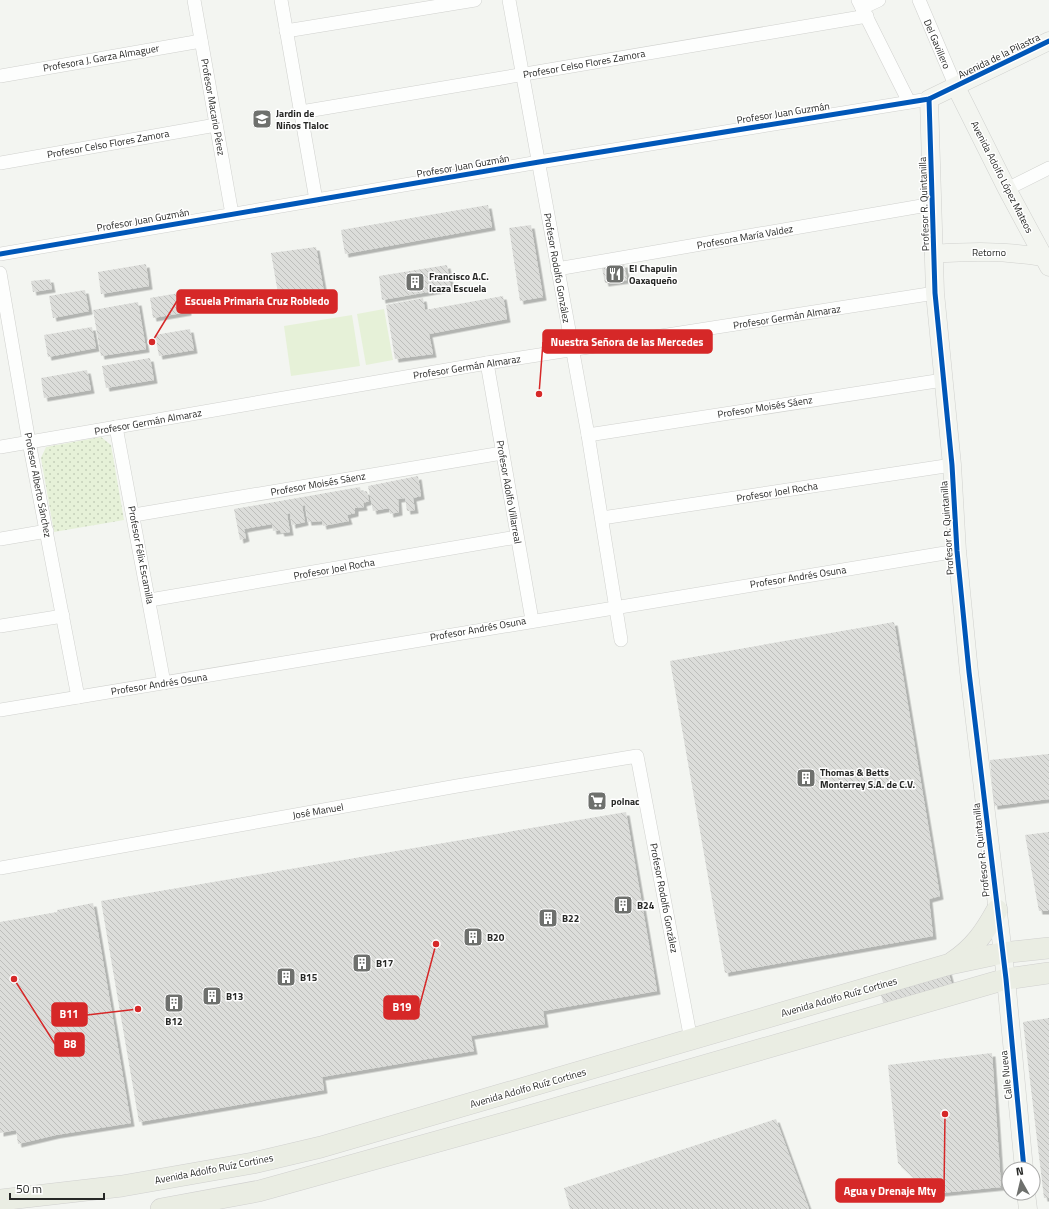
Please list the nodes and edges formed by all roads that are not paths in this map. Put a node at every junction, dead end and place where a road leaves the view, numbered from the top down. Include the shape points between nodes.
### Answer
1 (194, 0) edge
2 (281, 0) edge
3 (475, 0) edge
4 (509, 0) edge
5 (880, 0) edge
6 (919, 0) edge
7 (862, 8) edge
8 (286, 31) junction
9 (201, 41) junction
10 (1049, 41) edge
11 (523, 74) junction
12 (0, 76) edge
13 (956, 87) junction
14 (929, 99) junction
15 (909, 102) junction
16 (301, 112) junction
17 (216, 125) junction
18 (539, 162) junction
19 (0, 163) edge
20 (1049, 168) edge
21 (1007, 189) junction
22 (316, 200) junction
23 (933, 204) junction
24 (232, 214) junction
25 (0, 254) edge
26 (934, 254) junction
27 (1046, 262) edge
28 (557, 269) junction
29 (0, 273) edge
30 (935, 293) junction
31 (5, 339) edge
32 (572, 351) junction
33 (487, 363) junction
34 (943, 380) junction
35 (116, 427) junction
36 (588, 435) junction
37 (29, 442) junction
38 (0, 447) edge
39 (502, 453) junction
40 (952, 465) junction
41 (134, 515) junction
42 (602, 518) junction
43 (47, 531) junction
44 (517, 537) junction
45 (0, 538) edge
46 (957, 551) junction
47 (150, 600) junction
48 (615, 606) junction
49 (63, 616) junction
50 (532, 620) junction
51 (0, 626) edge
52 (621, 640) dead end
53 (164, 683) junction
54 (78, 697) junction
55 (0, 710) edge
56 (637, 756) joint
57 (0, 868) edge
58 (997, 910) junction
59 (1049, 948) edge
60 (1002, 954) junction
61 (950, 964) junction
62 (1049, 973) edge
63 (1006, 979) junction
64 (691, 1040) junction
65 (1023, 1161) edge
66 (0, 1200) edge
67 (160, 1209) edge

1 - 9 street, Profesor Macario Pérez
2 - 8 street
3 - 8 street
4 - 11 street, Profesor Rodolfo González
5 - 7 street, Profesor Celso Flores Zamora
6 - 13 street, Del Gavillero
7 - 11 street, Profesor Celso Flores Zamora
7 - 15 street
8 - 16 street
9 - 12 street, Profesora J. Garza Almaguer
9 - 17 street, Profesor Macario Pérez
10 - 13 street, Avenida de la Pilastra
11 - 16 street, Profesor Celso Flores Zamora
11 - 18 street, Profesor Rodolfo González
13 - 14 street, Avenida de la Pilastra
13 - 21 street, Avenida Adolfo López Mateos
14 - 15 street, Profesor Juan Guzmán
14 - 23 street, Profesor R. Quintanilla
15 - 18 street, Profesor Juan Guzmán
16 - 22 street
17 - 19 street, Profesor Celso Flores Zamora
17 - 24 street, Profesor Macario Pérez
18 - 22 street, Profesor Juan Guzmán
18 - 28 street, Profesor Rodolfo González
20 - 21 street
21 - 27 street, Avenida Adolfo López Mateos
22 - 24 street, Profesor Juan Guzmán
23 - 26 street, Profesor R. Quintanilla
23 - 28 street, Profesora María Valdez
24 - 25 street, Profesor Juan Guzmán
26 - 27 street, Retorno via 1008,252
26 - 30 street, Profesor R. Quintanilla
28 - 32 street, Profesor Rodolfo González
29 - 31 street, Profesor Alberto Sánchez
30 - 32 street, Profesor Germán Almaraz
30 - 34 street, Profesor R. Quintanilla
31 - 37 street, Profesor Alberto Sánchez
32 - 33 street, Profesor Germán Almaraz
32 - 36 street, Profesor Rodolfo González
33 - 35 street, Profesor Germán Almaraz
33 - 39 street, Profesor Adolfo Villarreal
34 - 36 street, Profesor Moisés Sáenz
34 - 40 street, Profesor R. Quintanilla
35 - 37 street, Profesor Germán Almaraz
35 - 41 street, Profesor Félix Escamilla
36 - 42 street, Profesor Rodolfo González
37 - 38 street, Profesor Germán Almaraz
37 - 43 street, Profesor Alberto Sánchez
39 - 41 street, Profesor Moisés Sáenz
39 - 44 street, Profesor Adolfo Villarreal
40 - 42 street, Profesor Joel Rocha
40 - 46 street, Profesor R. Quintanilla
41 - 47 street, Profesor Félix Escamilla
42 - 48 street, Profesor Rodolfo González
43 - 45 street
43 - 49 street, Profesor Alberto Sánchez
44 - 47 street, Profesor Joel Rocha
44 - 50 street, Profesor Adolfo Villarreal
46 - 48 street, Profesor Andrés Osuna
46 - 58 street, Profesor R. Quintanilla
47 - 53 street, Profesor Félix Escamilla
48 - 50 street, Profesor Andrés Osuna
48 - 52 street, Profesor Rodolfo González
49 - 51 street
49 - 54 street, Profesor Alberto Sánchez
50 - 53 street, Profesor Andrés Osuna
53 - 54 street, Profesor Andrés Osuna
54 - 55 street, Profesor Andrés Osuna
56 - 57 street, José Manuel
56 - 64 street, Profesor Rodolfo González
58 - 60 street, Profesor R. Quintanilla
58 - 61 main road via 974,946
59 - 60 main road, Avenida Adolfo Ruíz Cortines
60 - 61 main road, Avenida Adolfo Ruíz Cortines
60 - 63 street, Profesor R. Quintanilla
61 - 64 main road, Avenida Adolfo Ruíz Cortines
62 - 63 main road
63 - 65 street, Calle Nueva
63 - 67 main road via 259,1191
64 - 66 main road, Avenida Adolfo Ruíz Cortines via 329,1145 253,1163 122,1186

